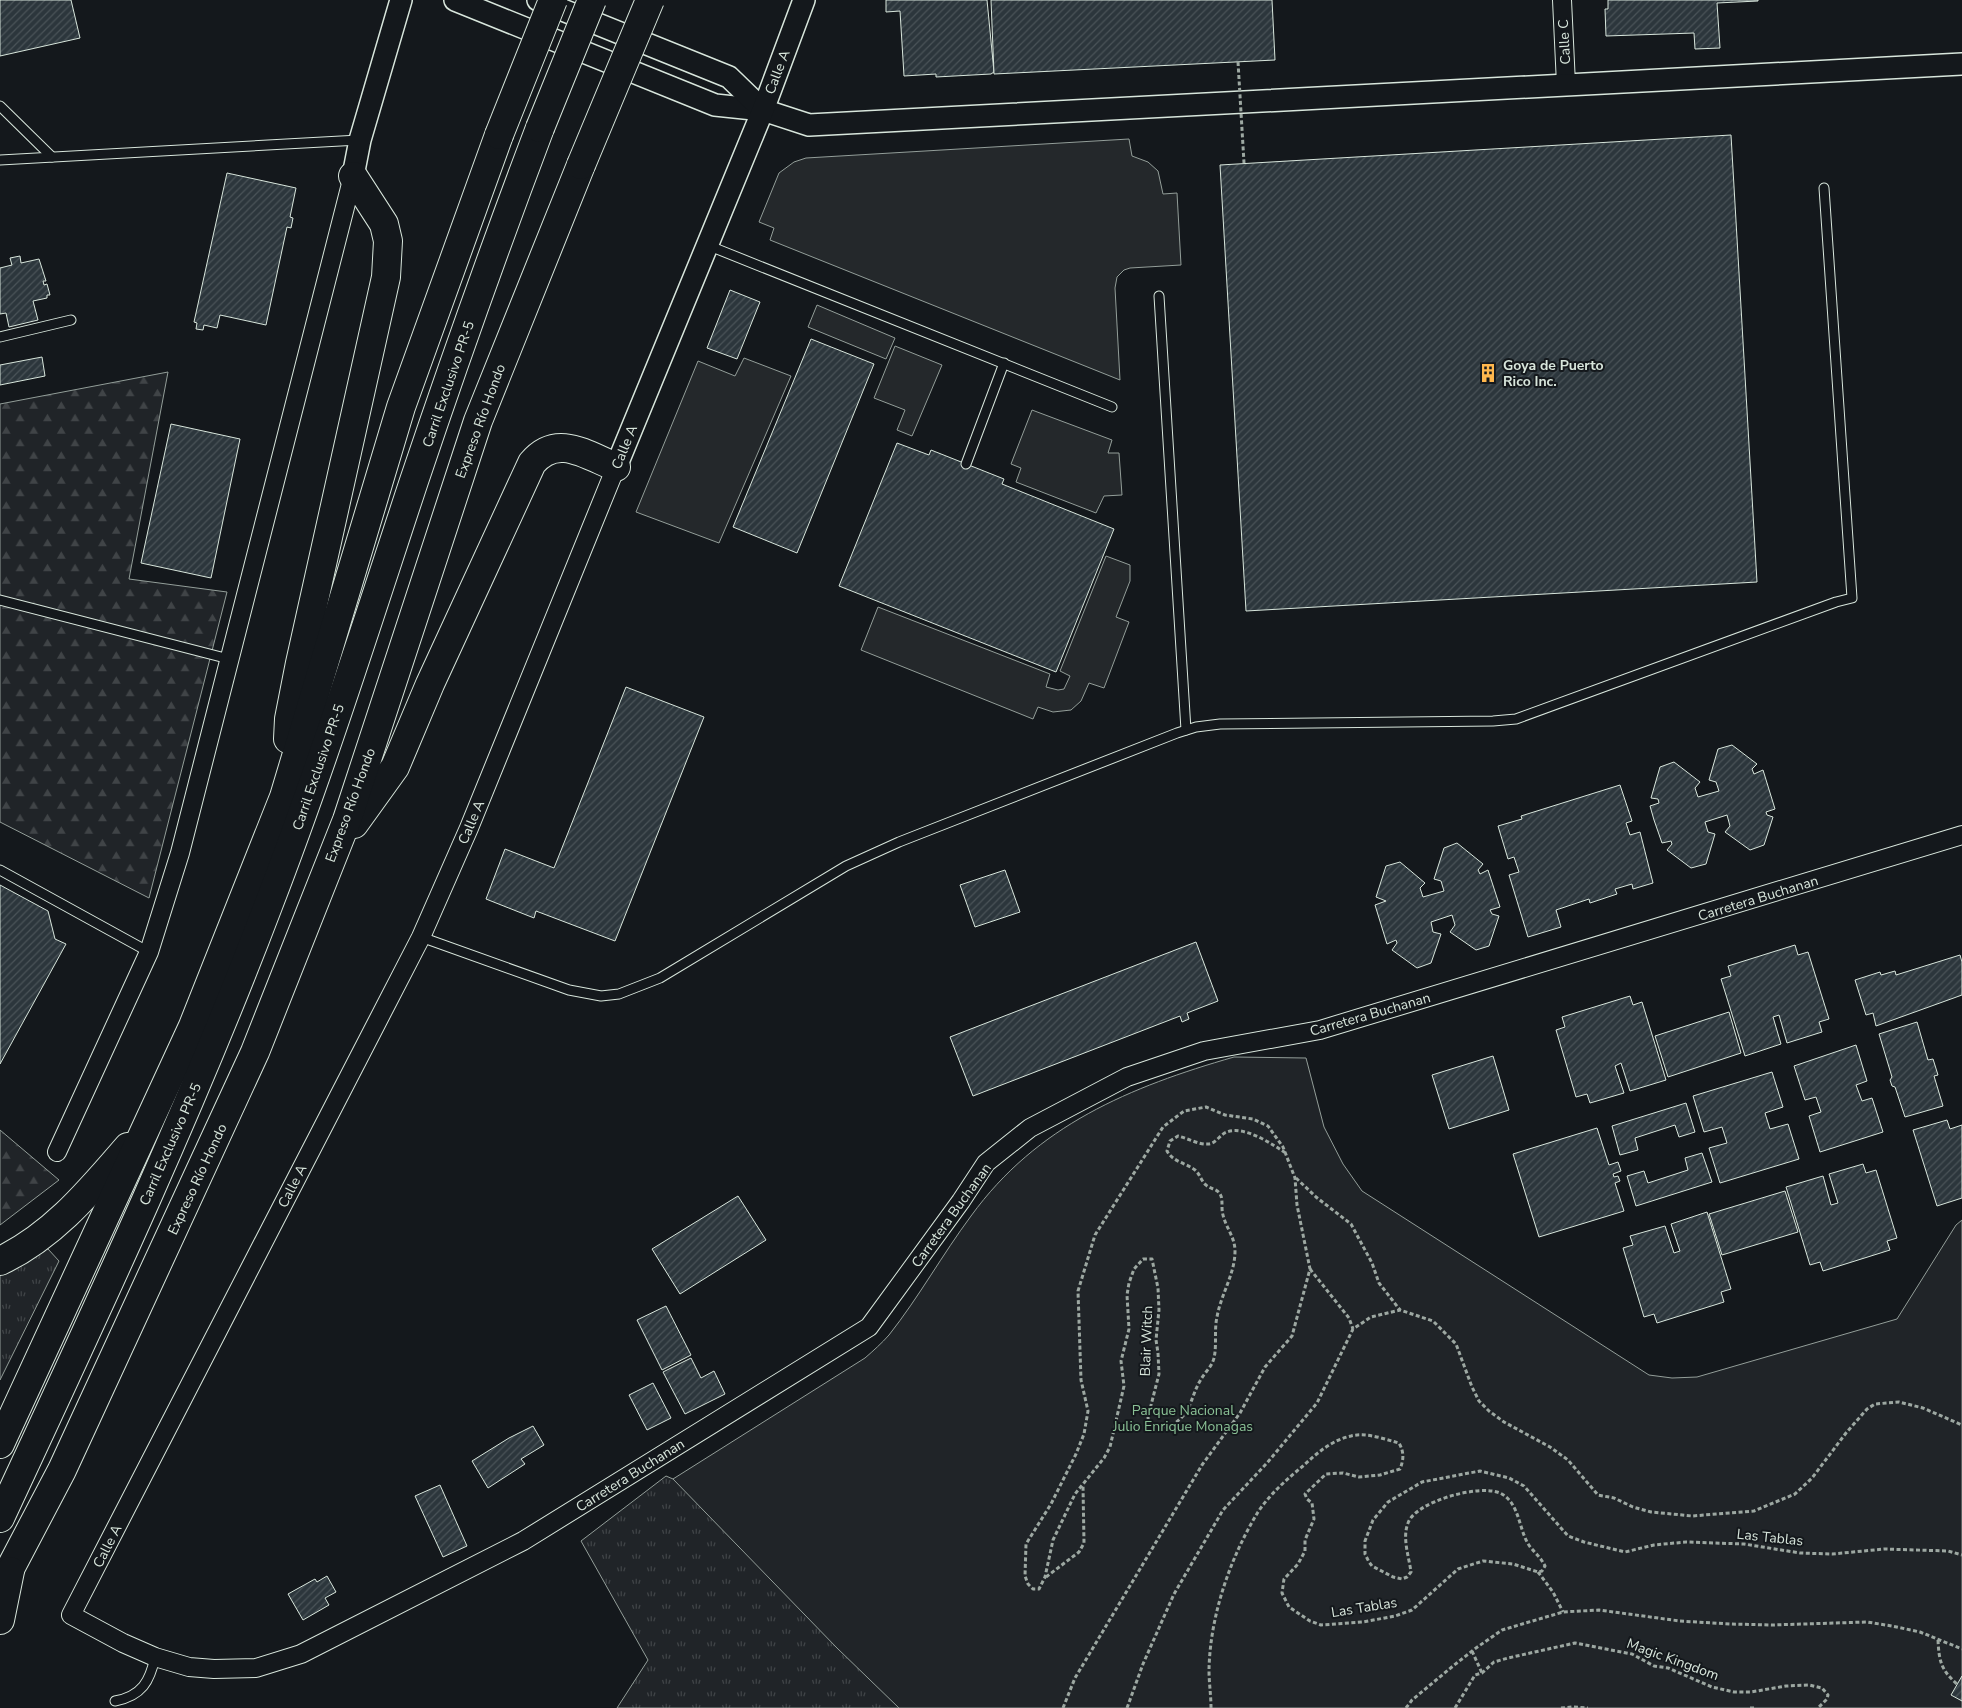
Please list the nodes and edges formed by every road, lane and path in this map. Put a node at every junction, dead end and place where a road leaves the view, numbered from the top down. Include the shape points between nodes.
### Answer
1 (402, 0) edge
2 (455, 0) edge
3 (538, 0) edge
4 (553, 0) edge
5 (592, 0) edge
6 (650, 0) edge
7 (804, 0) edge
8 (1562, 0) edge
9 (1238, 62) dead end
10 (1962, 64) edge
11 (1566, 84) junction
12 (0, 106) edge
13 (763, 110) junction
14 (360, 140) junction
15 (52, 157) junction
16 (0, 160) edge
17 (1244, 164) dead end
18 (353, 176) junction
19 (1824, 188) dead end
20 (707, 245) junction
21 (1159, 296) dead end
22 (71, 320) dead end
23 (0, 337) edge
24 (1004, 363) junction
25 (1112, 407) dead end
26 (966, 464) dead end
27 (616, 466) junction
28 (0, 600) edge
29 (229, 659) junction
30 (1186, 730) junction
31 (284, 797) junction
32 (1962, 835) edge
33 (333, 854) junction
34 (0, 870) edge
35 (421, 937) junction
36 (149, 952) junction
37 (148, 1124) junction
38 (57, 1152) dead end
39 (1287, 1154) junction
40 (1296, 1178) junction
41 (0, 1261) edge
42 (1310, 1269) junction
43 (1400, 1310) junction
44 (1353, 1329) junction
45 (1962, 1425) edge
46 (0, 1444) edge
47 (1083, 1484) junction
48 (0, 1518) edge
49 (1962, 1556) edge
50 (1538, 1572) junction
51 (6, 1577) edge
52 (1046, 1577) junction
53 (1563, 1612) junction
54 (71, 1615) joint
55 (0, 1620) edge
56 (1938, 1640) junction
57 (1962, 1649) edge
58 (1472, 1651) junction
59 (155, 1657) junction
60 (1482, 1673) junction
61 (1957, 1684) dead end
62 (115, 1701) dead end
63 (1063, 1708) edge
64 (1127, 1708) edge
65 (1211, 1708) edge
66 (1406, 1708) edge
67 (1455, 1708) edge
68 (1561, 1708) edge
69 (1588, 1708) edge
70 (1750, 1708) edge
71 (1755, 1708) edge
72 (1818, 1708) edge

1 - 14 street
2 - 13 street via 715,105
3 - 13 street via 729,77
4 - 31 highway, bridge via 499,135 401,408
5 - 48 highway, Carril Exclusivo PR-5, bridge via 504,223 304,811 268,906 161,1168
6 - 33 highway, Expreso Río Hondo, bridge via 478,421
7 - 13 street, Calle A
8 - 11 street, Calle C
9 - 17 path, bridge
10 - 11 street
11 - 13 street via 809,125
12 - 15 lane
13 - 20 street, Calle A
14 - 15 lane
14 - 18 street
15 - 16 lane
18 - 29 street
18 - 31 highway via 384,224 388,241 386,277 298,673 289,719
19 - 30 lane via 1852,598 1516,719 1220,724
20 - 24 lane
20 - 27 street, Calle A
21 - 30 lane
22 - 23 lane
24 - 25 lane
24 - 26 lane
27 - 33 highway via 563,447 546,450 532,463 395,767
27 - 35 street, Calle A via 469,828
28 - 29 lane
29 - 36 street via 180,852
30 - 35 lane via 899,842 846,866 660,978 619,994 601,996 569,990
31 - 37 highway via 193,1026
32 - 59 street, Carretera Buchanan via 1320,1030 1204,1051 1127,1077 1030,1128 986,1163 869,1327 523,1541 301,1654 256,1668 214,1669 189,1667
33 - 51 highway, Expreso Río Hondo via 255,1052 62,1470
34 - 36 lane
35 - 54 street, Calle A
36 - 38 street
37 - 41 highway via 80,1202 47,1232
37 - 46 highway
39 - 40 path
39 - 47 path, Blair Witch via 1259,1137 1233,1130 1208,1144 1178,1136 1170,1141 1167,1151 1171,1157 1195,1170 1206,1185 1220,1194 1222,1214 1234,1243 1235,1259 1216,1318 1213,1362 1201,1378 1185,1414 1164,1429 1157,1431 1151,1428 1148,1417 1159,1374 1156,1340 1159,1303 1152,1259 1143,1259 1134,1269 1129,1283 1129,1329 1121,1370 1124,1386 1110,1447
39 - 52 path via 1268,1126 1253,1119 1225,1115 1206,1107 1184,1111 1164,1127 1095,1235 1078,1291 1081,1380 1088,1411 1084,1434 1051,1504 1026,1544 1028,1584 1039,1589
40 - 42 path via 1297,1205
40 - 43 path via 1352,1224 1379,1284
42 - 44 path via 1349,1318
42 - 63 path via 1292,1336 1265,1368 1240,1413 1202,1465 1075,1678
43 - 44 path via 1371,1317
43 - 45 path, Las Tablas via 1433,1321 1456,1344 1472,1387 1489,1412 1568,1460 1598,1495 1651,1512 1692,1516 1754,1511 1795,1494 1812,1478 1866,1410 1875,1404 1899,1402 1923,1408
44 - 64 path via 1317,1403 1223,1510 1174,1594
47 - 52 path, Blair Witch via 1053,1540
47 - 52 path via 1084,1544 1079,1552
49 - 50 path, Las Tablas via 1948,1551 1884,1549 1832,1554 1800,1553 1744,1544 1686,1542 1624,1552 1568,1536 1524,1486 1509,1478 1480,1471 1422,1482 1388,1502 1372,1520 1365,1541 1365,1554 1372,1566 1405,1579 1411,1572 1406,1538 1408,1523 1415,1513 1432,1502 1490,1490 1502,1493 1515,1507 1531,1548 1544,1566
50 - 53 path
50 - 65 path, Las Tablas via 1513,1564 1483,1561 1458,1569 1412,1610 1336,1625 1310,1622 1286,1603 1281,1587 1305,1551 1305,1540 1314,1519 1312,1503 1305,1494 1326,1474 1380,1475 1400,1469 1403,1461 1399,1443 1352,1435 1336,1440 1282,1483 1259,1511 1232,1564 1212,1642
51 - 55 highway, Expreso Río Hondo
53 - 56 path via 1600,1610 1730,1624 1867,1622 1920,1632
53 - 58 path via 1502,1630
54 - 59 street, Carretera Buchanan
56 - 57 path
56 - 61 path via 1941,1665
58 - 60 path
58 - 66 path
59 - 62 lane via 152,1674 146,1683 132,1696
60 - 67 path, Magic Kingdom via 1475,1675
60 - 72 path, Magic Kingdom via 1494,1662 1575,1643 1632,1654 1654,1666 1734,1692 1786,1686 1822,1688 1828,1699
68 - 69 path
70 - 71 path

